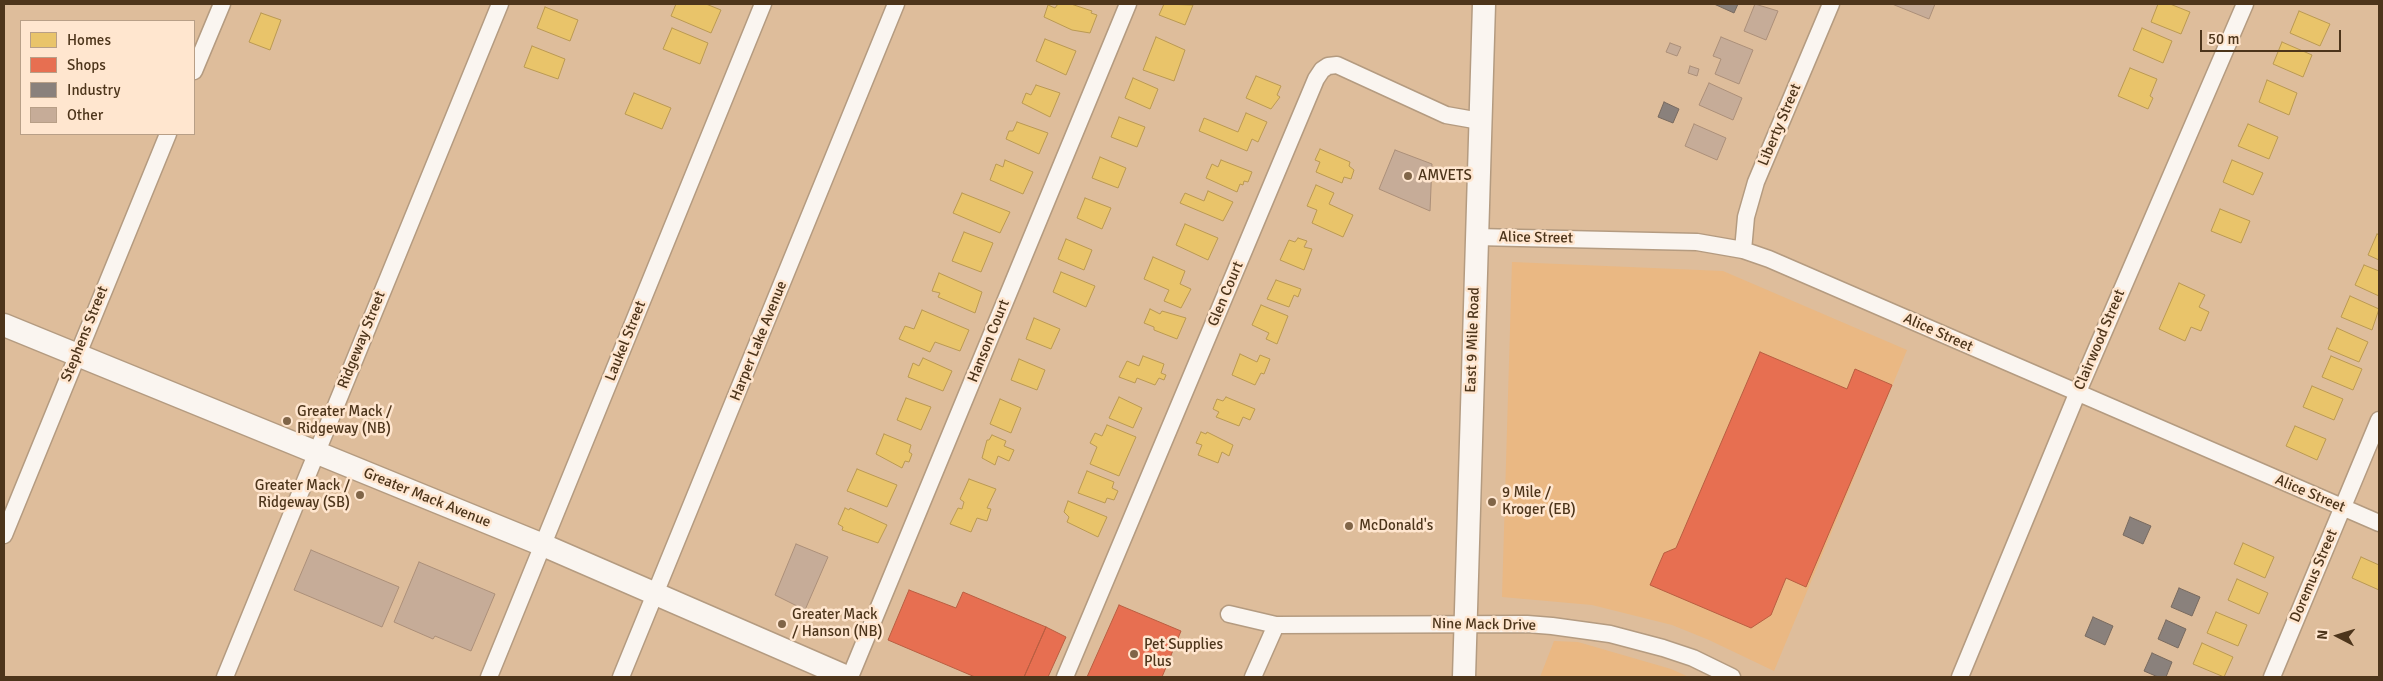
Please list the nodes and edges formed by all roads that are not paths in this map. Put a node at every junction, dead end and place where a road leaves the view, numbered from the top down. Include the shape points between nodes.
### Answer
1 (222, 4) edge
2 (500, 4) edge
3 (763, 4) edge
4 (896, 4) edge
5 (1128, 4) edge
6 (1484, 4) edge
7 (1831, 4) edge
8 (2245, 4) edge
9 (195, 69) edge
10 (1480, 121) junction
11 (168, 135) edge
12 (1476, 236) junction
13 (1743, 250) junction
14 (4, 325) edge
15 (76, 355) junction
16 (2077, 394) junction
17 (2379, 420) edge
18 (316, 452) junction
19 (2342, 508) junction
20 (2379, 523) edge
21 (4, 535) edge
22 (543, 545) junction
23 (656, 594) junction
24 (1229, 614) dead end
25 (1466, 624) junction
26 (1276, 625) junction
27 (225, 677) edge
28 (489, 677) edge
29 (621, 677) edge
30 (849, 677) edge
31 (1065, 677) edge
32 (1252, 677) edge
33 (1464, 677) edge
34 (1732, 677) edge
35 (1960, 677) edge
36 (2272, 677) edge

1 - 9 street
2 - 18 street, Ridgeway Street
3 - 22 street, Laukel Street
4 - 23 street, Harper Lake Avenue
5 - 30 street, Hanson Court
6 - 10 street, East 9 Mile Road
7 - 13 street, Liberty Street via 1756,182 1746,218
8 - 16 street, Clairwood Street
10 - 12 street, East 9 Mile Road
10 - 31 street, Glen Court via 1446,115 1337,65 1322,70
11 - 15 street, Stephens Street
12 - 13 street, Alice Street via 1697,242
12 - 25 street, East 9 Mile Road
13 - 16 street, Alice Street
14 - 15 street, Greater Mack Avenue
15 - 18 street, Greater Mack Avenue
15 - 21 street, Stephens Street
16 - 19 street, Alice Street
16 - 35 street, Clairwood Street
17 - 19 street, Doremus Street
18 - 22 street, Greater Mack Avenue
18 - 27 street, Ridgeway Street
19 - 20 street, Alice Street
19 - 36 street, Doremus Street
22 - 23 street, Greater Mack Avenue
22 - 28 street, Laukel Street
23 - 29 street, Harper Lake Avenue
23 - 30 street, Greater Mack Avenue
24 - 26 street, Nine Mack Drive
25 - 26 street, Nine Mack Drive
25 - 33 street, East 9 Mile Road
25 - 34 street, Nine Mack Drive via 1527,624 1610,634 1693,658
26 - 32 street

